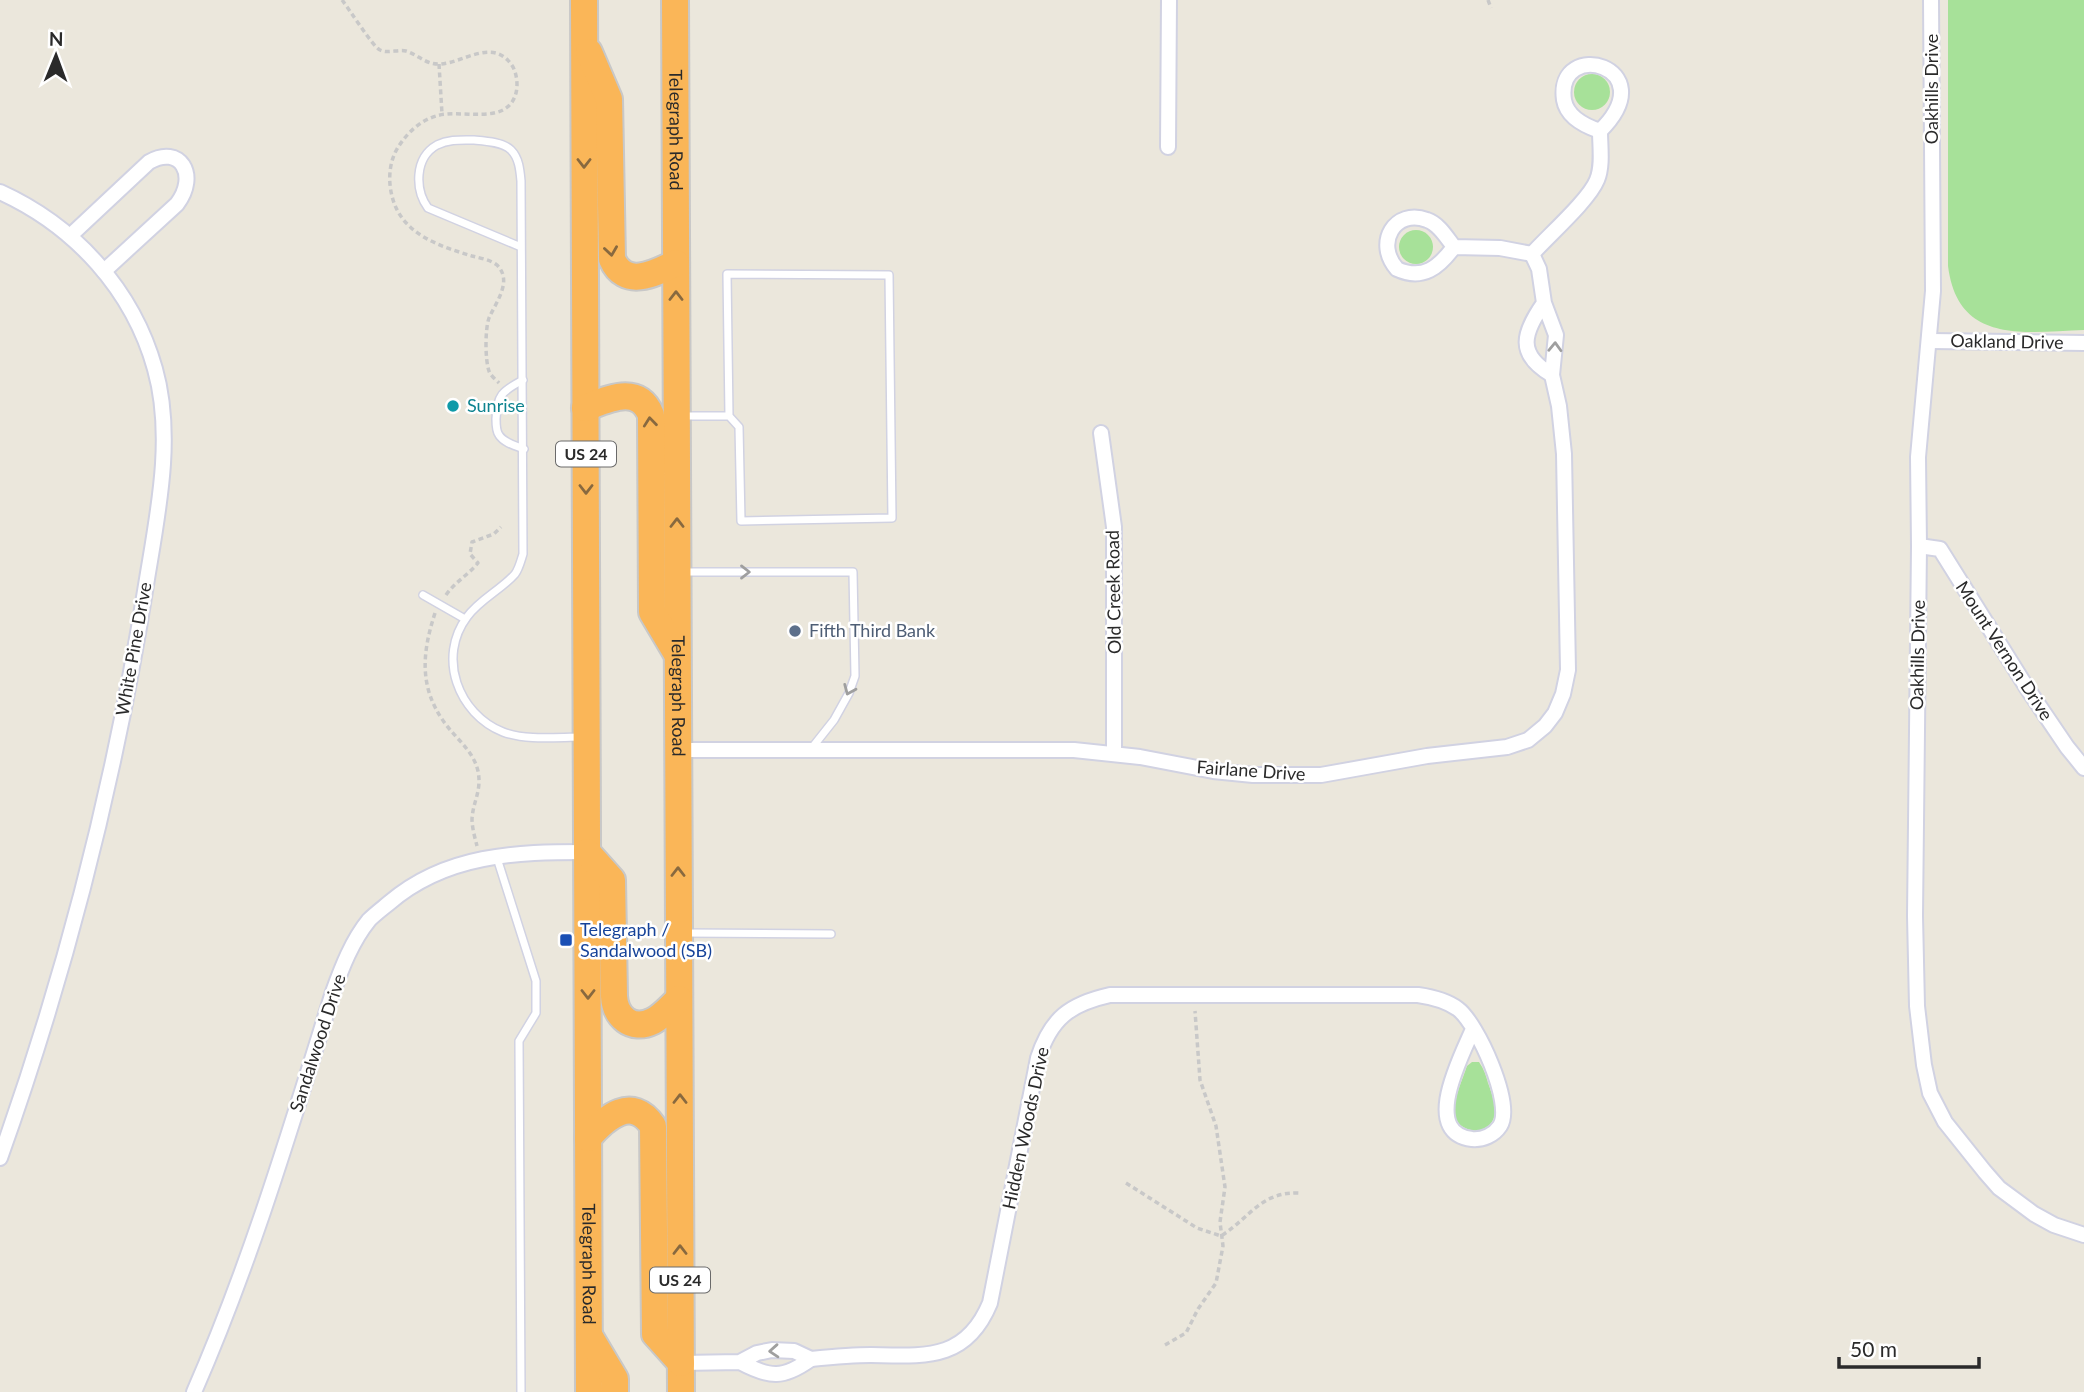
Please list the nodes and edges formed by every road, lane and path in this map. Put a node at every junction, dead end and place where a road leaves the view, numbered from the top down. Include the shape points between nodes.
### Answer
1 (342, 0) edge
2 (584, 0) edge
3 (657, 0) edge
4 (675, 0) edge
5 (1169, 0) edge
6 (1488, 0) edge
7 (1931, 0) edge
8 (1491, 8) dead end
9 (584, 41) junction
10 (675, 45) junction
11 (439, 64) junction
12 (442, 114) junction
13 (1600, 131) junction
14 (1168, 146) dead end
15 (0, 192) edge
16 (71, 235) junction
17 (521, 247) junction
18 (1454, 247) junction
19 (1532, 254) junction
20 (676, 263) junction
21 (104, 271) junction
22 (1544, 303) junction
23 (1930, 341) junction
24 (2084, 343) edge
25 (1552, 375) junction
26 (523, 380) junction
27 (505, 390) junction
28 (585, 408) junction
29 (676, 416) junction
30 (729, 416) junction
31 (1101, 433) dead end
32 (524, 449) junction
33 (1919, 546) junction
34 (677, 572) junction
35 (423, 595) dead end
36 (465, 619) junction
37 (678, 655) junction
38 (587, 737) junction
39 (811, 749) junction
40 (677, 750) junction
41 (1114, 753) junction
42 (2084, 768) edge
43 (587, 852) junction
44 (496, 855) junction
45 (679, 933) junction
46 (831, 934) dead end
47 (1194, 995) junction
48 (679, 999) junction
49 (1473, 1029) junction
50 (588, 1138) junction
51 (0, 1158) edge
52 (1126, 1183) dead end
53 (1301, 1194) dead end
54 (2084, 1235) edge
55 (1222, 1236) junction
56 (589, 1336) junction
57 (1165, 1345) dead end
58 (811, 1359) junction
59 (740, 1362) junction
60 (681, 1363) junction
61 (194, 1392) edge
62 (521, 1392) edge
63 (589, 1392) edge
64 (615, 1392) edge
65 (681, 1392) edge

1 - 11 path via 379,49 407,51
2 - 9 highway, Telegraph Road / US 24
3 - 10 highway
4 - 10 highway, Telegraph Road / US 24
5 - 14 street
6 - 8 path
7 - 23 street, Oakhills Drive
9 -> 20 highway via 609,99 612,259 620,272 632,278
9 -> 28 highway, Telegraph Road / US 24
10 - 20 highway, Telegraph Road / US 24
11 - 12 path
11 - 12 path via 477,52 496,54 513,67 517,87 504,110
12 - 27 path via 426,120 405,138 392,161 390,188 399,214 410,228 430,242 492,262 503,274 500,297 488,320 486,343 489,372
13 - 13 street via 1573,117 1566,108 1567,76 1581,66 1603,66 1620,83 1615,117
13 - 19 street via 1597,180
15 - 16 street, White Pine Drive
16 - 21 street, White Pine Drive
16 - 21 street via 155,159 170,158 184,167 185,194
17 - 17 lane via 519,161 510,148 487,141 451,140 427,153 419,170 419,187 428,208
17 - 26 lane
18 - 18 street via 1436,225 1415,218 1402,220 1386,242 1397,269 1415,274 1434,268
18 - 19 street
19 - 22 street, Fairlane Drive
29 -> 20 highway, Telegraph Road / US 24
21 - 51 street, White Pine Drive via 122,295 155,368 163,421 158,499 134,657 81,900
25 -> 22 street, Fairlane Drive via 1556,335
22 - 25 street via 1529,324 1527,350 1530,358
23 - 24 street, Oakland Drive
23 - 33 street, Oakhills Drive via 1918,457
25 - 41 street, Fairlane Drive via 1564,454 1570,645 1563,694 1545,726 1528,740 1507,747 1321,775 1213,771
26 - 27 lane
26 - 32 lane
27 - 32 lane via 497,405 497,433
37 -> 28 highway via 652,612 651,415 643,402 625,395
28 -> 38 highway, Telegraph Road / US 24
29 - 30 lane
34 -> 29 highway, Telegraph Road / US 24
30 - 30 lane via 727,274 889,275 892,518 741,521 739,427
31 - 41 street, Old Creek Road via 1114,527
32 - 36 lane via 523,554 516,573
33 - 42 street, Mount Vernon Drive via 1940,549 2033,697
33 - 54 street, Oakhills Drive via 1915,916 1917,1006 1930,1093 1944,1122 1992,1180 2034,1214
34 - 37 highway, Telegraph Road / US 24
34 -> 39 lane via 853,572 855,676 834,720
35 - 36 lane
36 - 38 lane via 453,655 455,681 465,704 503,732 524,737
37 - 40 highway, Telegraph Road / US 24
38 - 43 highway, Telegraph Road / US 24
39 - 40 street, Fairlane Drive
39 - 41 street, Fairlane Drive
45 -> 40 highway, Telegraph Road / US 24
43 - 44 street, Sandalwood Drive
43 - 48 highway via 612,880 614,996 620,1016 633,1024 650,1023
43 -> 50 highway, Telegraph Road / US 24
44 - 61 street, Sandalwood Drive via 458,864 415,883 370,919 356,940 333,992 269,1196
44 - 62 lane via 536,981 536,1013 519,1041
45 - 46 lane
45 - 48 highway, Telegraph Road / US 24
47 - 49 street, Hidden Woods Drive via 1434,997 1459,1010
47 - 55 path via 1200,1080 1216,1126 1225,1187
47 - 58 street, Hidden Woods Drive via 1110,995 1089,1000 1057,1020 1045,1038 990,1303 968,1338 936,1354
60 -> 48 highway, Telegraph Road / US 24
49 - 49 street, Hidden Woods Drive via 1505,1108 1498,1128 1475,1139 1456,1133 1445,1108
50 - 56 highway, Telegraph Road / US 24
50 - 60 highway via 601,1123 629,1110 639,1112 653,1126 655,1335
52 - 55 path via 1197,1228
53 - 55 path via 1280,1193 1265,1199
55 - 57 path via 1216,1283 1186,1334
56 - 63 highway, Telegraph Road / US 24
56 - 64 highway via 615,1379
58 -> 59 street, Hidden Woods Drive via 794,1351 772,1350
58 - 59 street, Hidden Woods Drive via 782,1375
59 - 60 street, Hidden Woods Drive
60 - 65 highway, Telegraph Road / US 24

